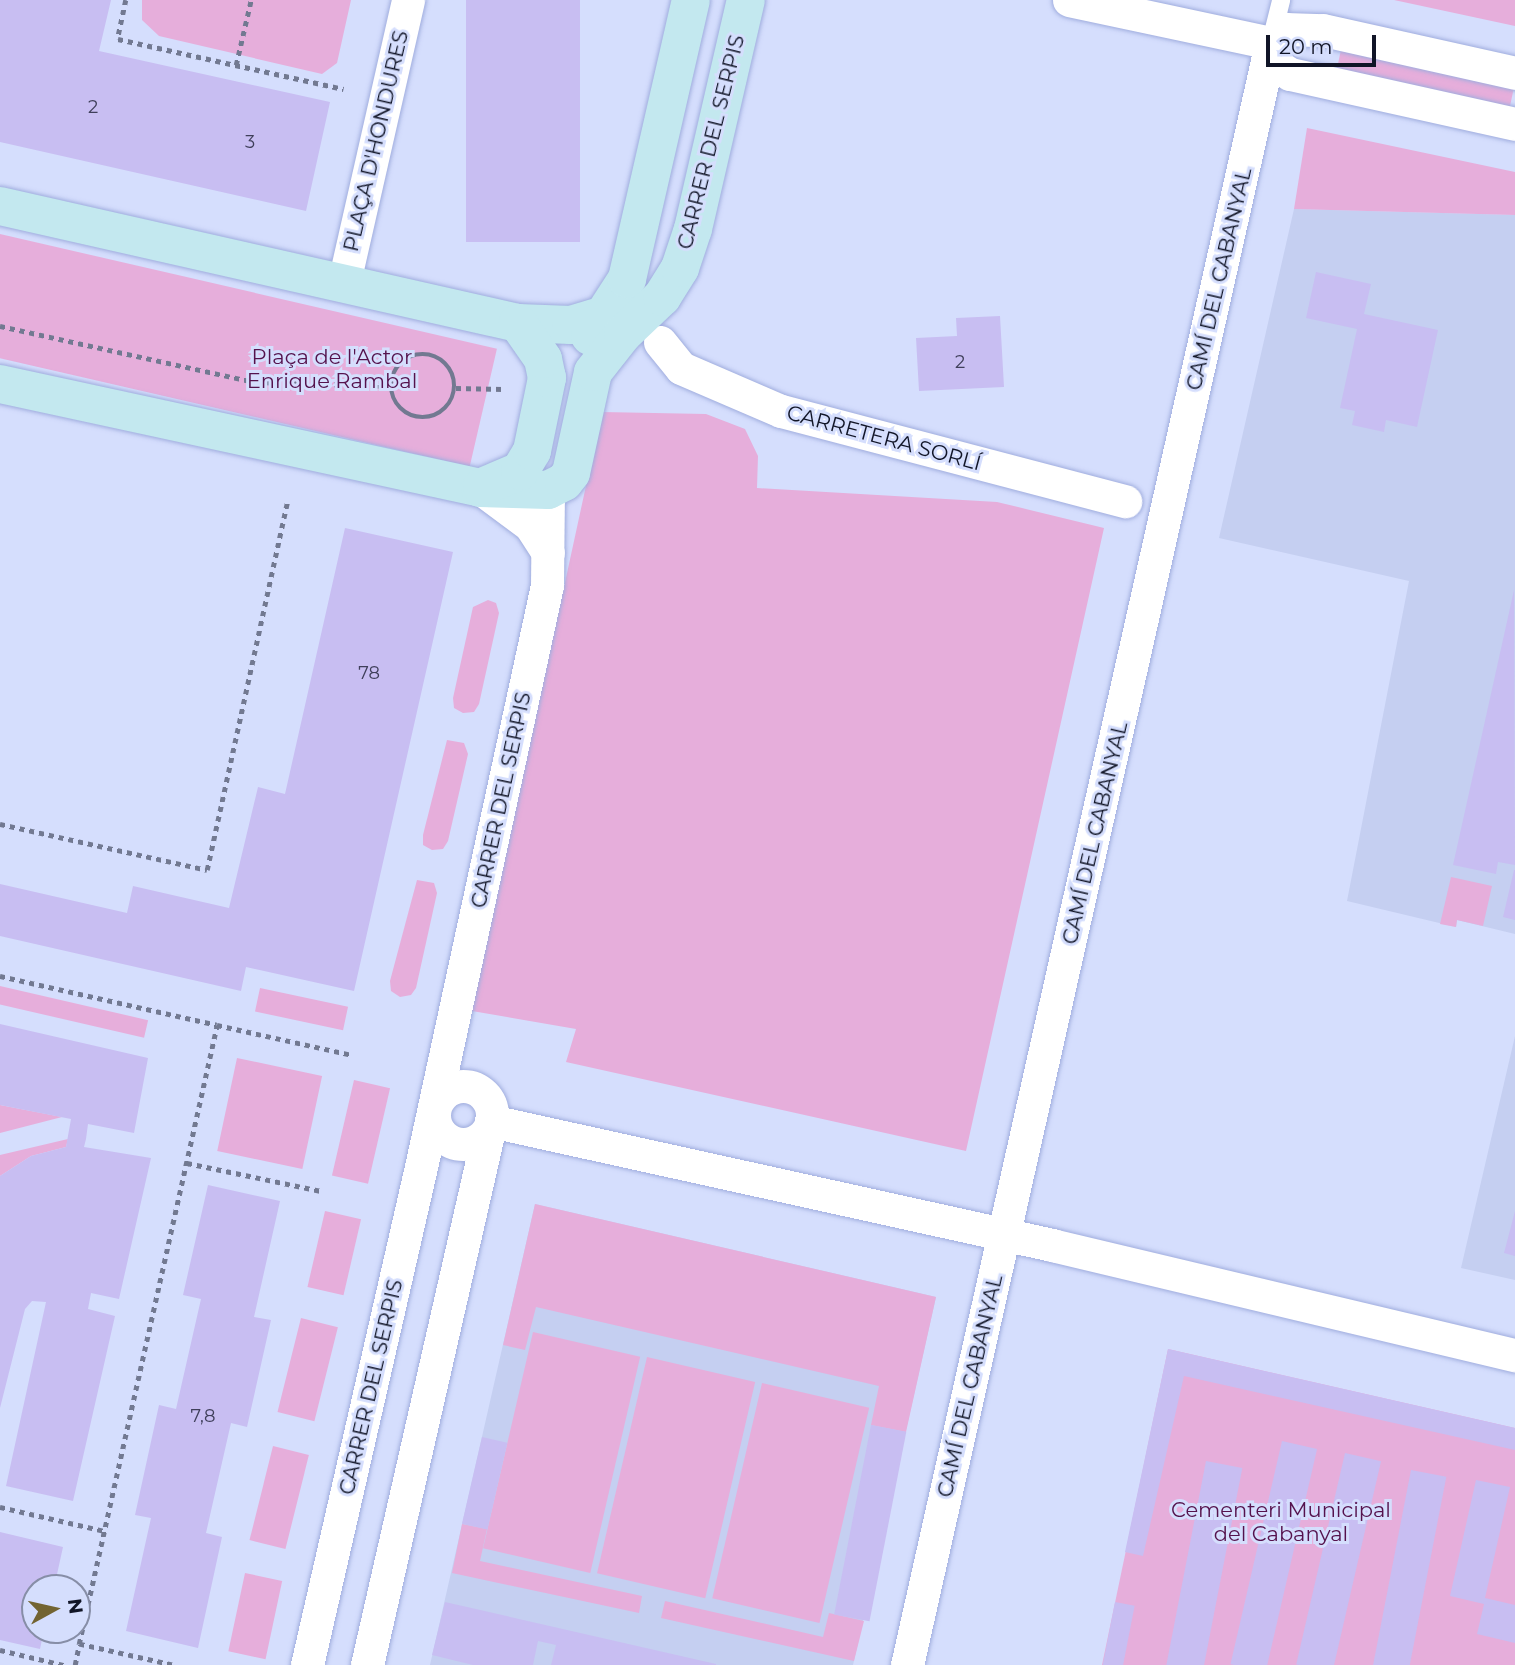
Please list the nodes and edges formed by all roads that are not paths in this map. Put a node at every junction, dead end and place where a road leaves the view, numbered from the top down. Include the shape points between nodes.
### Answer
1 (408, 0) edge
2 (691, 0) edge
3 (746, 0) edge
4 (1069, 0) edge
5 (1281, 0) edge
6 (1270, 43) junction
7 (1515, 73) edge
8 (1515, 124) edge
9 (0, 206) edge
10 (344, 282) junction
11 (603, 315) junction
12 (517, 323) junction
13 (660, 342) dead end
14 (0, 384) edge
15 (480, 488) junction
16 (548, 490) junction
17 (1125, 501) dead end
18 (548, 553) junction
19 (434, 1108) junction
20 (491, 1121) junction
21 (1005, 1234) junction
22 (1515, 1355) edge
23 (307, 1665) edge
24 (367, 1665) edge
25 (908, 1665) edge

1 - 10 street, PLAÇA D'HONDURES
2 - 11 street, CARRER DEL SERPIS via 627,279
3 - 16 street, CARRER DEL SERPIS via 680,268 662,297 593,372 571,473
4 - 6 street
5 - 6 lane, CAMÍ DEL CABANYAL
6 - 7 street via 1285,29 1323,30
6 - 8 street via 1275,64 1290,74
6 - 21 street, CAMÍ DEL CABANYAL
9 - 10 street
10 - 12 street
11 - 12 street via 571,325
11 - 16 street, CARRER DEL SERPIS via 572,368
12 - 15 street via 543,359 547,378 532,451 520,471
13 - 17 street, CARRETERA SORLÍ via 681,368 791,415
14 - 15 street
15 - 16 street
15 - 18 street via 530,525
16 - 18 street, CARRER DEL SERPIS
18 - 19 street, CARRER DEL SERPIS via 547,585
19 - 20 street via 441,1135 457,1144 475,1142
19 - 23 street, CARRER DEL SERPIS
20 - 21 street
20 - 24 street
21 - 22 street
21 - 25 street, CAMÍ DEL CABANYAL

